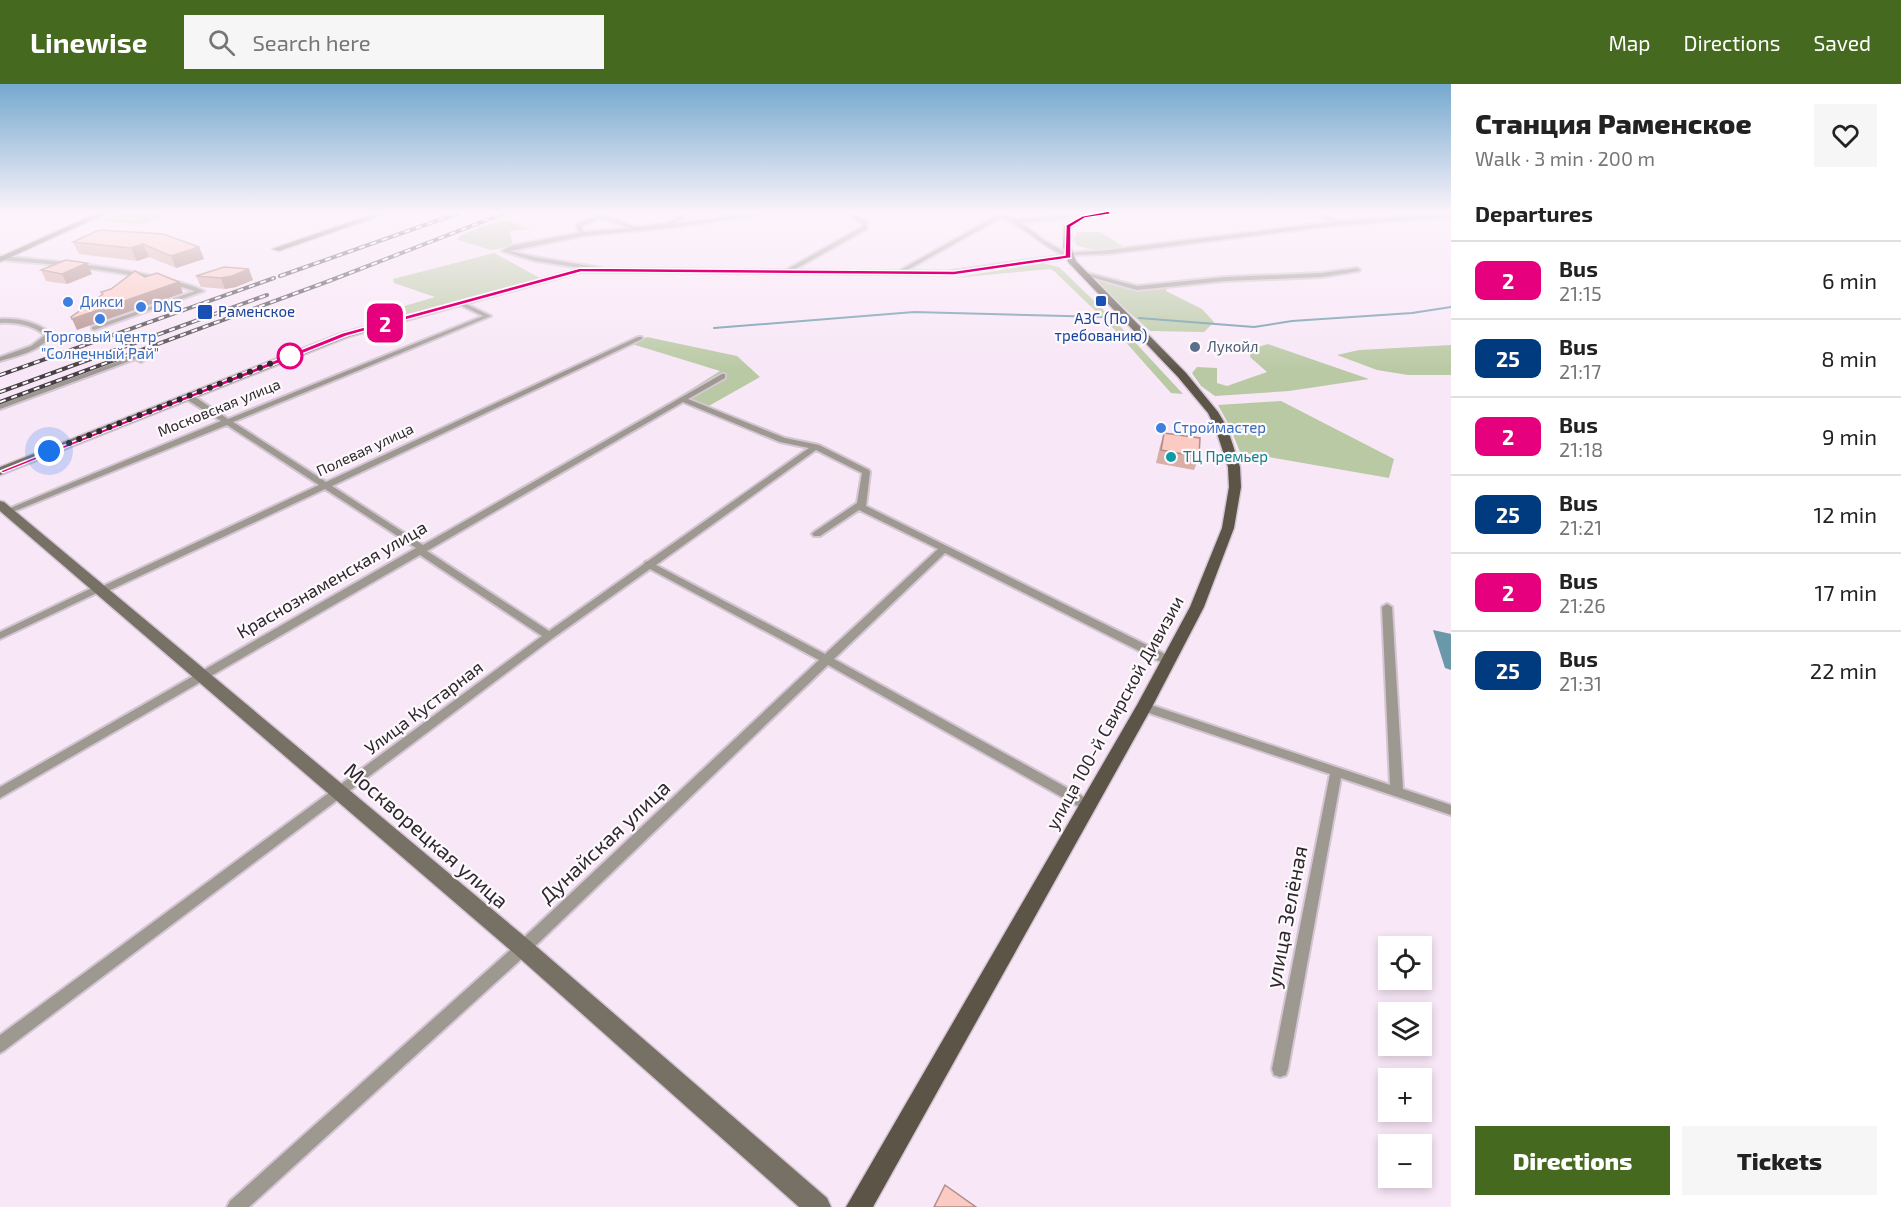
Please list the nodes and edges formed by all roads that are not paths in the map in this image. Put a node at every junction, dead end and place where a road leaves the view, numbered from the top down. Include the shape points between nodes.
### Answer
1 (68, 265) edge
2 (577, 265) edge
3 (798, 265) edge
4 (912, 265) edge
5 (995, 265) edge
6 (1077, 265) edge
7 (600, 269) junction
8 (1357, 270) dead end
9 (788, 271) junction
10 (898, 273) junction
11 (1083, 274) junction
12 (460, 303) junction
13 (0, 321) edge
14 (94, 328) dead end
15 (640, 338) dead end
16 (0, 359) edge
17 (141, 360) dead end
18 (722, 376) dead end
19 (189, 397) junction
20 (683, 399) junction
21 (0, 407) edge
22 (228, 422) junction
23 (816, 447) junction
24 (0, 471) edge
25 (326, 484) junction
26 (862, 504) junction
27 (2, 510) edge
28 (817, 534) dead end
29 (422, 548) junction
30 (943, 549) junction
31 (648, 564) junction
32 (101, 589) junction
33 (1387, 607) dead end
34 (0, 636) edge
35 (549, 636) junction
36 (827, 660) junction
37 (1167, 660) junction
38 (202, 675) junction
39 (1144, 707) junction
40 (1336, 773) junction
41 (1397, 792) junction
42 (0, 793) edge
43 (342, 793) junction
44 (1088, 805) junction
45 (1451, 810) edge
46 (523, 948) junction
47 (0, 1045) edge
48 (1280, 1069) dead end
49 (236, 1207) edge
50 (818, 1207) edge
51 (859, 1207) edge

1 - 14 street via 127,271 201,291
2 - 7 street
3 - 9 street
4 - 10 street
5 - 10 street via 954,273
6 - 11 main road, улица 100-й Свирской Дивизии
7 - 9 street
7 - 12 street via 580,270
8 - 11 street via 1138,288
9 - 10 street
11 - 37 main road, улица 100-й Свирской Дивизии via 1205,401 1221,427 1234,467 1235,488 1228,528 1197,607
12 - 19 street via 345,335
12 - 22 street, Московская улица via 488,316
13 - 16 street via 38,327 49,335 36,345
15 - 25 street, Полевая улица
17 - 21 street via 135,357
18 - 20 street, Краснознаменская улица
19 - 22 street
19 - 24 street
20 - 23 street via 783,440
20 - 29 street, Краснознаменская улица
22 - 25 street
22 - 27 street, Московская улица
23 - 26 street via 866,472
23 - 31 street, Улица Кустарная
25 - 29 street
25 - 32 street, Полевая улица
26 - 28 street
26 - 30 street via 861,507
27 - 32 street, Москворецкая улица
29 - 35 street via 422,552
29 - 38 street, Краснознаменская улица
30 - 36 street, Дунайская улица
30 - 37 street
31 - 35 street, Улица Кустарная
31 - 36 street
32 - 34 street, Полевая улица
32 - 38 street, Москворецкая улица
33 - 41 street
35 - 43 street, Улица Кустарная
36 - 44 street
36 - 46 street, Дунайская улица
37 - 39 main road, улица 100-й Свирской Дивизии
38 - 42 street, Краснознаменская улица
38 - 43 street, Москворецкая улица
39 - 40 street
39 - 44 main road, улица 100-й Свирской Дивизии
40 - 41 street
40 - 48 street, улица Зелёная
41 - 45 street
43 - 46 street, Москворецкая улица
43 - 47 street, Улица Кустарная
44 - 51 main road, улица 100-й Свирской Дивизии
46 - 49 street, Дунайская улица
46 - 50 street, Москворецкая улица

